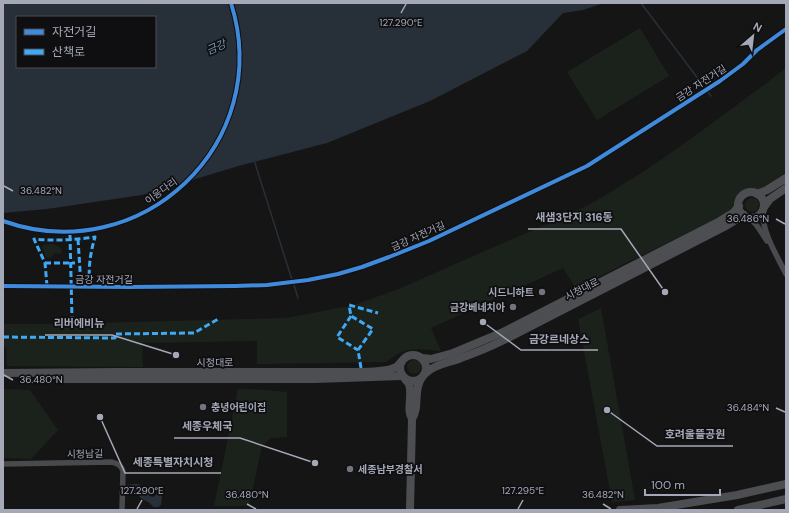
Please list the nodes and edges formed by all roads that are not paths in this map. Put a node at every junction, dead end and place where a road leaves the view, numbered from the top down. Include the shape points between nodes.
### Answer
1 (786, 178) edge
2 (786, 188) edge
3 (757, 194) junction
4 (739, 206) junction
5 (763, 209) junction
6 (746, 216) junction
7 (772, 245) junction
8 (786, 274) edge
9 (422, 358) junction
10 (401, 362) junction
11 (3, 373) edge
12 (423, 376) junction
13 (3, 378) edge
14 (404, 378) junction
15 (412, 419) junction
16 (3, 464) edge
17 (786, 484) edge
18 (786, 499) edge
19 (122, 510) edge
20 (410, 510) edge
21 (620, 510) edge
22 (738, 510) edge

1 - 3 street
2 - 5 street via 770,199
3 - 4 street via 746,194 740,200
3 - 5 street via 764,202
4 - 6 street
4 - 9 street, 시청대로 via 733,213 720,220 501,333 453,353 431,359
5 - 6 street via 756,217
5 - 7 street via 763,223
6 - 7 street via 758,226
6 - 12 street, 시청대로 via 486,349 433,367
7 - 8 street
9 - 10 street via 410,355
9 - 12 street via 426,364
10 - 11 street, 시청대로 via 393,369 346,372
10 - 14 street via 399,370
12 - 14 street via 413,381
12 - 15 street via 418,384 415,415
13 - 14 street, 시청대로
14 - 15 street via 409,384
15 - 20 street
16 - 19 street, 시청남길 via 117,463 123,471
17 - 21 street via 666,507
18 - 22 street

